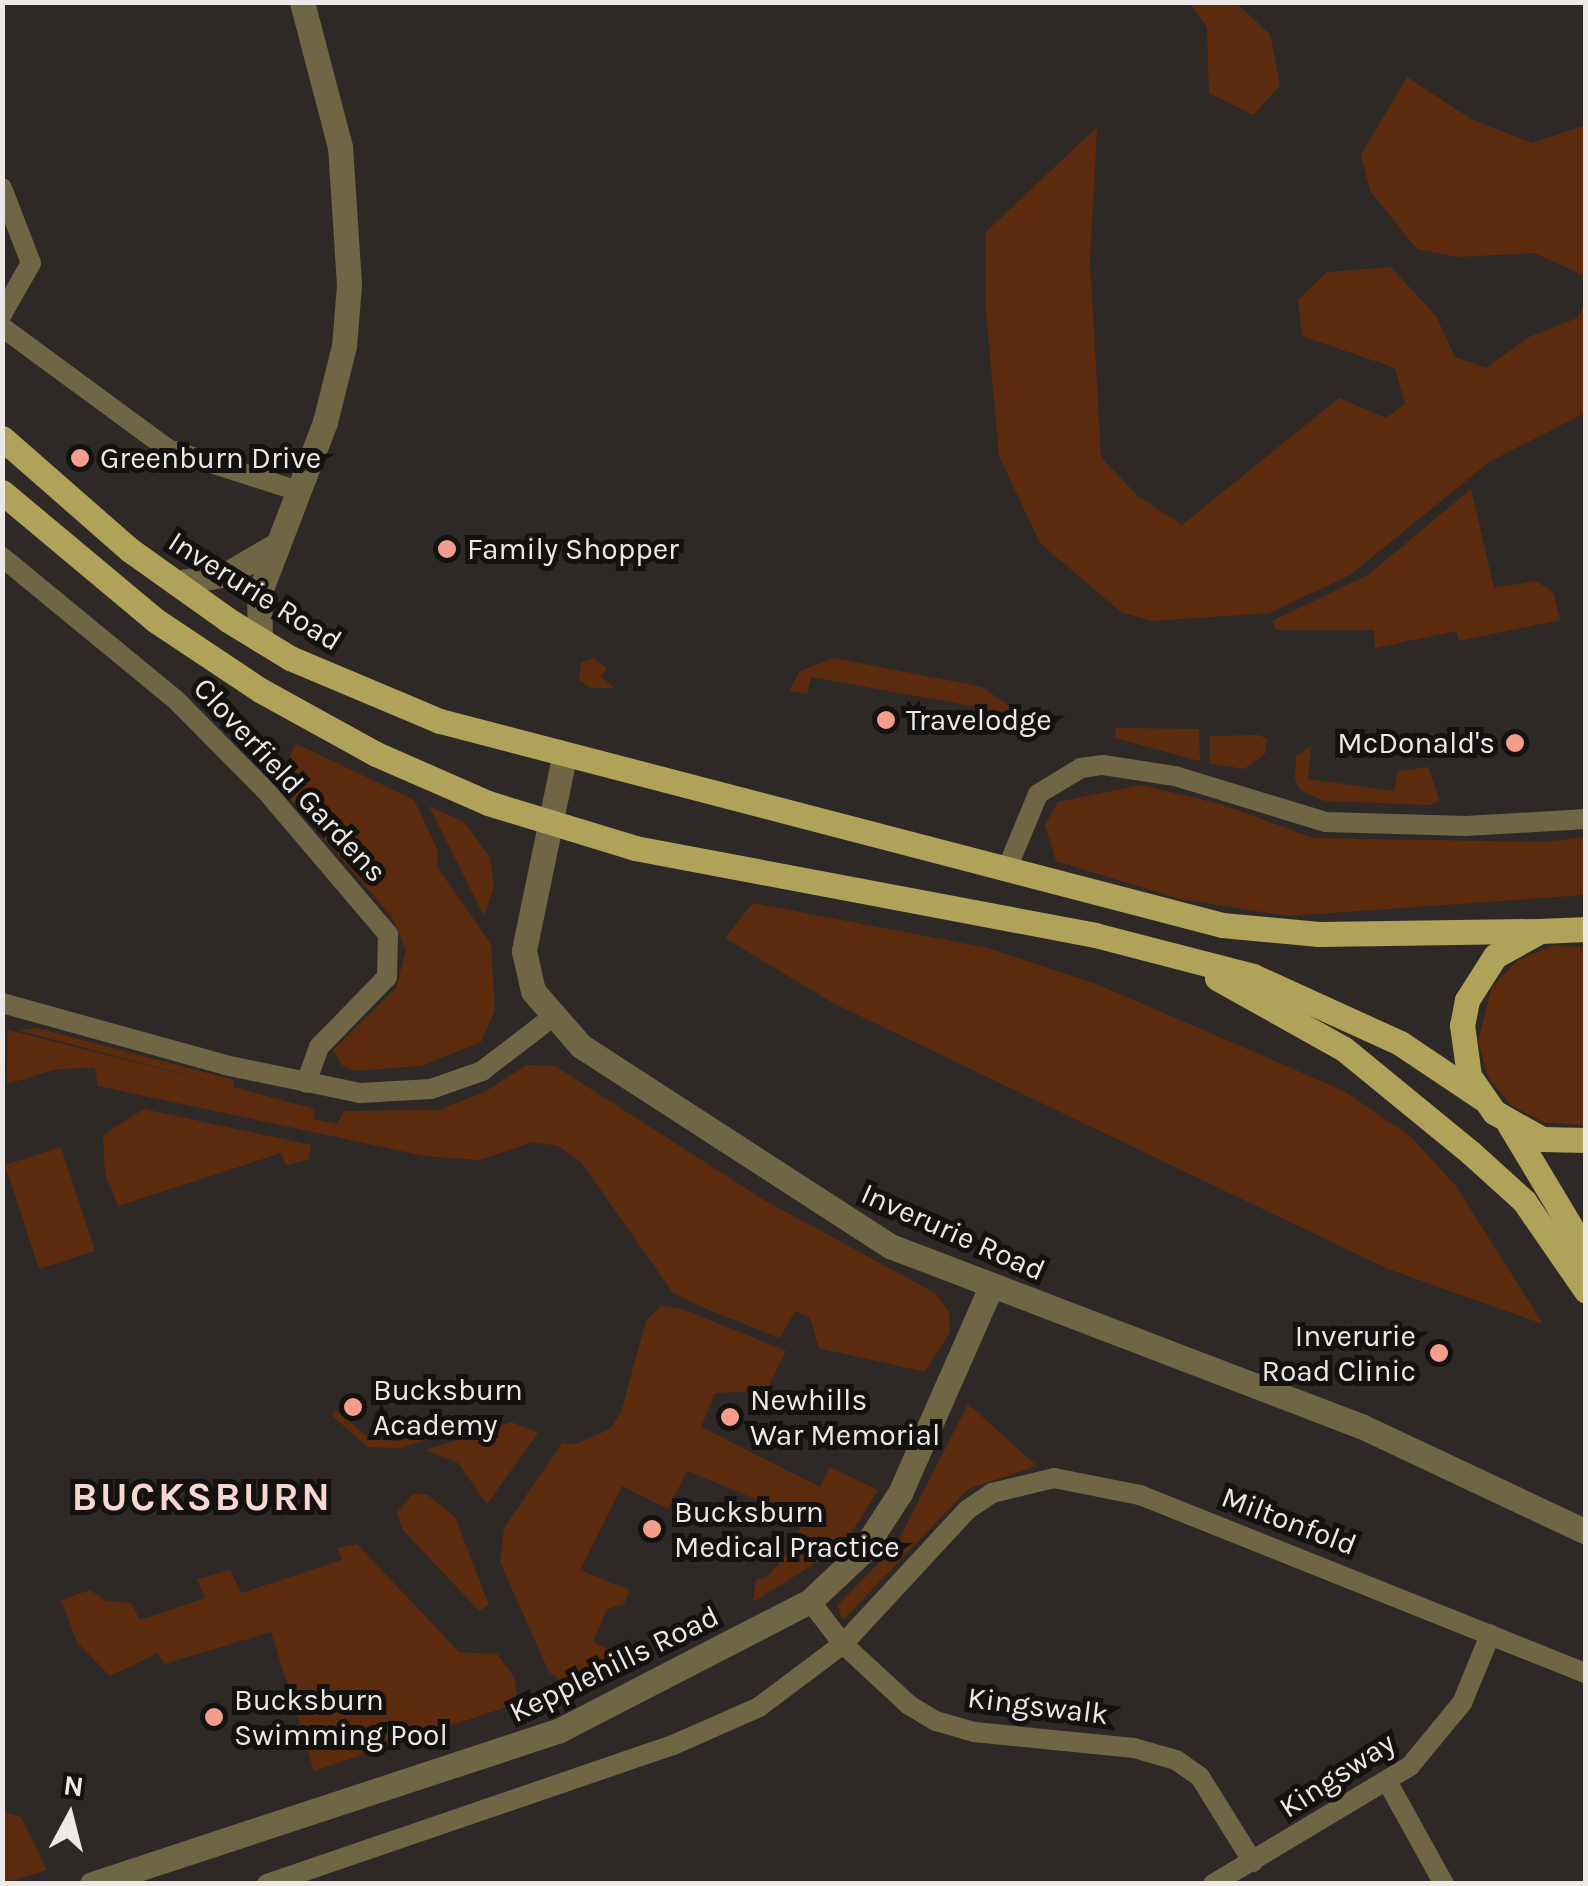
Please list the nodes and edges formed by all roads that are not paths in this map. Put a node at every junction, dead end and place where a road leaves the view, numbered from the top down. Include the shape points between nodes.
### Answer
1 (302, 2) edge
2 (2, 188) edge
3 (2, 314) edge
4 (2, 327) edge
5 (2, 438) edge
6 (298, 491) junction
7 (2, 492) edge
8 (275, 546) junction
9 (2, 557) edge
10 (176, 583) junction
11 (260, 640) junction
12 (564, 757) junction
13 (1586, 819) edge
14 (551, 823) junction
15 (1006, 871) junction
16 (1583, 928) edge
17 (1540, 931) junction
18 (1172, 955) junction
19 (2, 1002) edge
20 (550, 1018) junction
21 (306, 1083) junction
22 (1482, 1098) junction
23 (1509, 1124) junction
24 (1586, 1140) edge
25 (1586, 1252) edge
26 (990, 1289) junction
27 (1586, 1290) edge
28 (1556, 1514) junction
29 (1586, 1520) edge
30 (1586, 1532) edge
31 (810, 1601) junction
32 (1490, 1635) junction
33 (843, 1644) junction
34 (1586, 1673) edge
35 (1388, 1783) junction
36 (1253, 1862) junction
37 (92, 1884) edge
38 (267, 1884) edge
39 (1214, 1884) edge
40 (1444, 1884) edge

1 - 6 street via 340,147 350,221 344,346
2 - 3 street via 31,263
4 - 6 street via 168,450
5 - 10 main road, Inverurie Road
6 - 8 street
7 - 14 main road via 155,620 260,690 376,754 488,804
8 - 10 street via 226,574
8 - 11 street via 259,594
9 - 21 street, Cloverfield Gardens via 175,700 267,792 388,934 387,977 331,1032
10 - 11 main road, Inverurie Road
11 - 12 main road, Inverurie Road via 440,721
12 - 14 street, Inverurie Road
12 - 15 main road, Inverurie Road
13 - 15 street via 1486,826 1326,822 1175,776 1103,765 1081,768 1038,794
14 - 18 main road via 709,863
14 - 20 street, Inverurie Road via 524,951 525,972
15 - 17 main road, Inverurie Road via 1260,931
16 - 17 main road, Inverurie Road
17 - 22 main road via 1495,956 1467,1000 1462,1051
18 - 22 main road via 1316,1000
18 - 27 main road via 1310,1027 1380,1076 1524,1202
19 - 21 street
20 - 21 street via 482,1070 431,1088 360,1093
20 - 26 street, Inverurie Road via 613,1068 852,1226
22 - 23 main road
23 - 24 main road via 1542,1139
23 - 25 main road
26 - 28 street, Inverurie Road via 1344,1419
26 - 31 street, Kepplehills Road via 900,1492 861,1553
28 - 29 street, Inverurie Road
28 - 30 street, Inverurie Road
31 - 33 street, Kingswalk
31 - 37 street, Kepplehills Road via 558,1730
32 - 33 street, Miltonfold via 1295,1554 1096,1483 1054,1478 1020,1484 966,1510
32 - 34 street, Miltonfold
32 - 35 street, Kingsway via 1452,1720
33 - 36 street, Kingswalk via 909,1706 952,1727 1134,1748 1176,1760 1200,1777
33 - 38 street via 776,1696 705,1733
35 - 36 street, Kingsway
35 - 40 street
36 - 39 street, Kingsway

